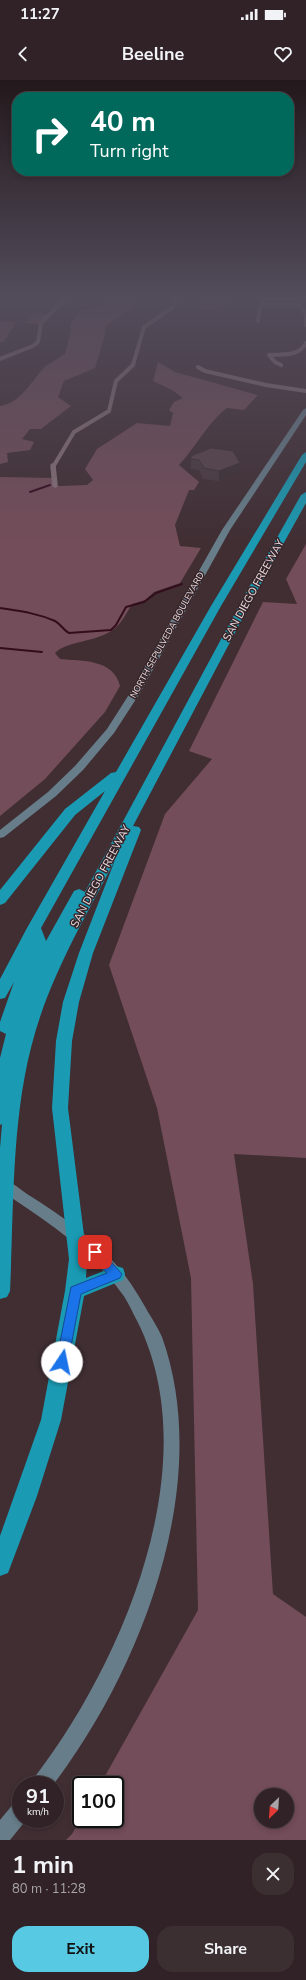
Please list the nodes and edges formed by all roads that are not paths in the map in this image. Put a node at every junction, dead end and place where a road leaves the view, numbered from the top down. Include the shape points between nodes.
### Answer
1 (119, 378) edge
2 (236, 378) edge
3 (306, 391) edge
4 (306, 410) edge
5 (306, 455) edge
6 (54, 485) dead end
7 (306, 495) edge
8 (123, 771) junction
9 (156, 772) junction
10 (0, 835) edge
11 (98, 879) junction
12 (0, 900) edge
13 (34, 928) junction
14 (0, 994) edge
15 (0, 1052) edge
16 (0, 1118) edge
17 (0, 1183) edge
18 (76, 1236) junction
19 (116, 1274) junction
20 (0, 1291) edge
21 (76, 1291) junction
22 (0, 1565) edge
23 (48, 1776) edge
24 (12, 1821) edge
25 (0, 1836) edge

1 - 6 street via 116,381 109,410 74,432 53,466
2 - 3 street
4 - 10 main road, NORTH SEPULVEDA BOULEVARD via 226,530 111,731 52,794
5 - 8 highway, SAN DIEGO FREEWAY via 219,599
7 - 9 highway, SAN DIEGO FREEWAY
8 - 12 highway via 70,812
8 - 13 highway, SAN DIEGO FREEWAY
9 - 11 highway, SAN DIEGO FREEWAY
9 - 18 highway via 86,953 71,1002 60,1108
11 - 16 highway via 83,887 34,978 7,1063
11 - 20 highway, SAN DIEGO FREEWAY via 52,966 32,1015 20,1063 10,1139
13 - 14 highway, SAN DIEGO FREEWAY
13 - 15 highway via 39,941 15,997
17 - 18 main road
18 - 19 main road
18 - 21 highway
19 - 21 highway
19 - 23 main road via 127,1287 150,1327 164,1373 172,1425 165,1516 150,1578 125,1645 89,1716
21 - 22 highway via 51,1420
24 - 25 main road

